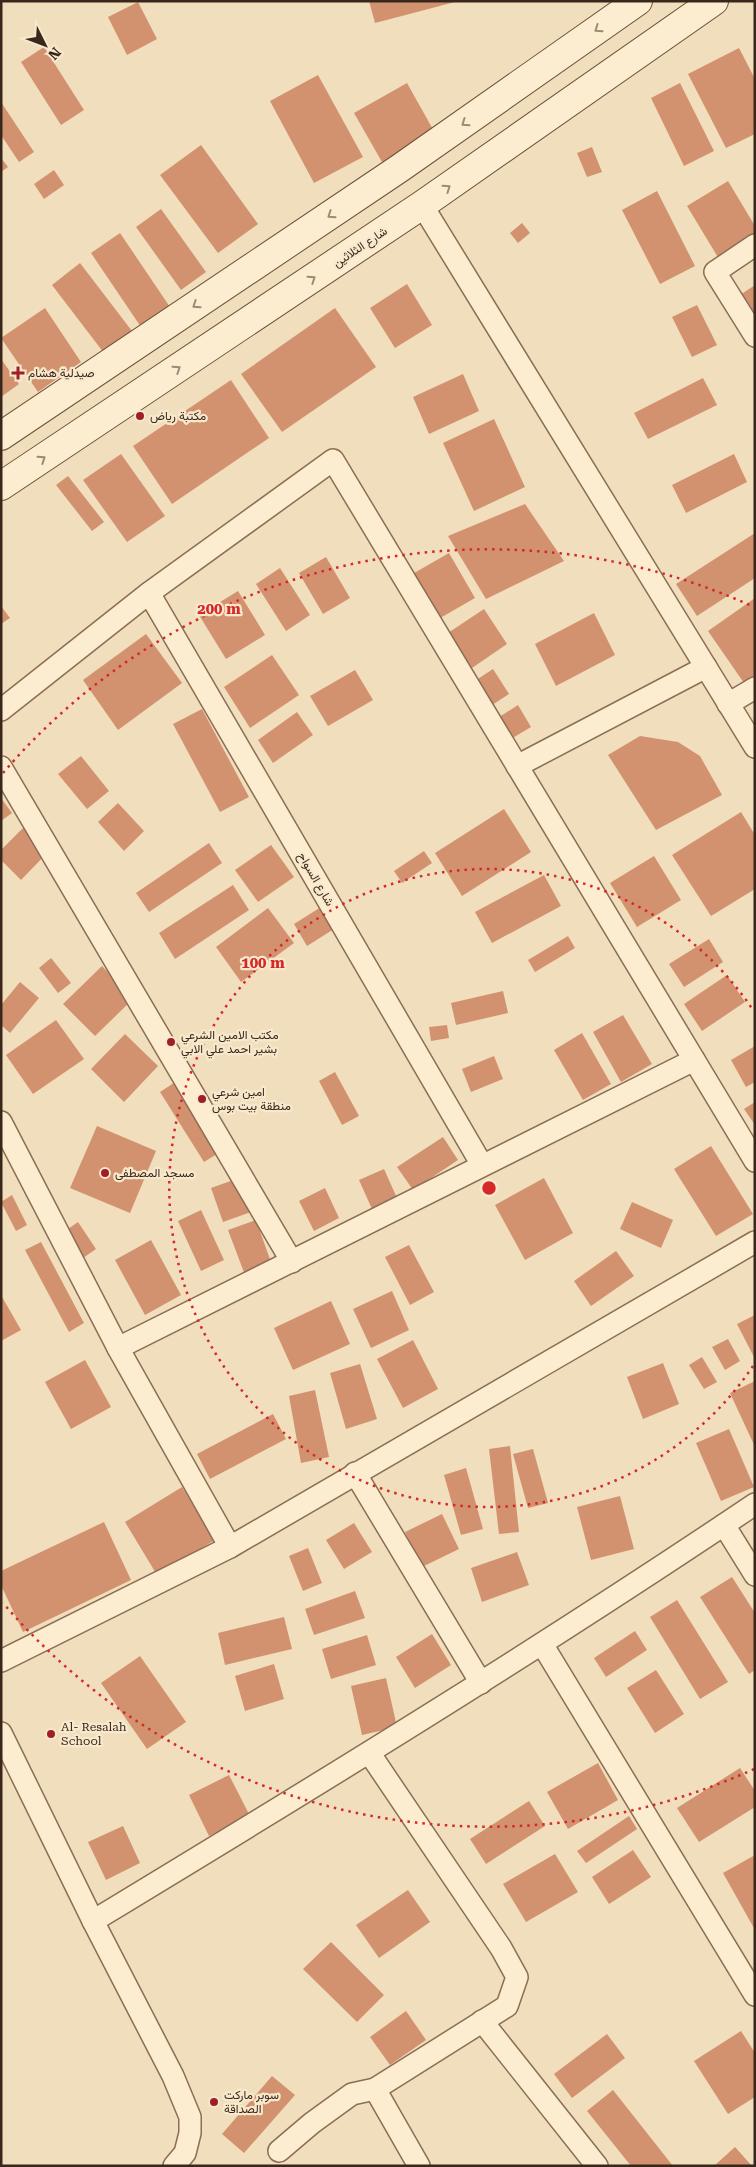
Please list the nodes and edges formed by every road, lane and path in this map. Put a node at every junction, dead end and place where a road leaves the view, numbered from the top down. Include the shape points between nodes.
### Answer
1 (638, 1) edge
2 (714, 1) edge
3 (400, 168) junction
4 (422, 205) junction
5 (755, 245) edge
6 (755, 336) edge
7 (1, 436) edge
8 (1, 486) edge
9 (149, 593) junction
10 (706, 667) junction
11 (755, 688) edge
12 (728, 704) junction
13 (1, 710) edge
14 (755, 747) edge
15 (517, 766) junction
16 (1, 767) edge
17 (694, 1060) junction
18 (1, 1122) edge
19 (755, 1161) edge
20 (482, 1165) junction
21 (755, 1242) edge
22 (292, 1262) junction
23 (118, 1348) junction
24 (355, 1473) junction
25 (755, 1504) edge
26 (724, 1525) junction
27 (230, 1547) junction
28 (755, 1575) edge
29 (542, 1644) junction
30 (1, 1661) edge
31 (480, 1683) junction
32 (1, 1733) edge
33 (370, 1754) junction
34 (93, 1921) junction
35 (755, 1995) edge
36 (482, 2021) junction
37 (375, 2089) junction
38 (279, 2151) dead end
39 (174, 2166) edge
40 (419, 2166) edge
41 (597, 2166) edge

1 -> 3 street
4 -> 2 street, شارع الثلاثين
3 - 4 street
3 -> 7 street
8 -> 4 street, شارع الثلاثين
4 - 10 street
5 - 6 street via 715,272
9 - 13 street
9 - 15 street via 333,460
9 - 20 street, شارع السواح
10 - 12 street
10 - 15 street
11 - 12 street
12 - 14 street
15 - 17 street
16 - 22 street
17 - 19 street
17 - 20 street
18 - 23 street
20 - 22 street
21 - 24 street
22 - 23 street
23 - 27 street
24 - 27 street
24 - 31 street
25 - 26 street
26 - 28 street
26 - 29 street
27 - 30 street
29 - 31 street
29 - 35 street
31 - 33 street
32 - 34 street
33 - 34 street
33 - 36 street via 501,1948 517,1977 507,2006
34 - 39 street via 173,2076 190,2117 185,2152
36 - 37 street
36 - 41 street
37 - 38 street via 352,2094
37 - 40 street

